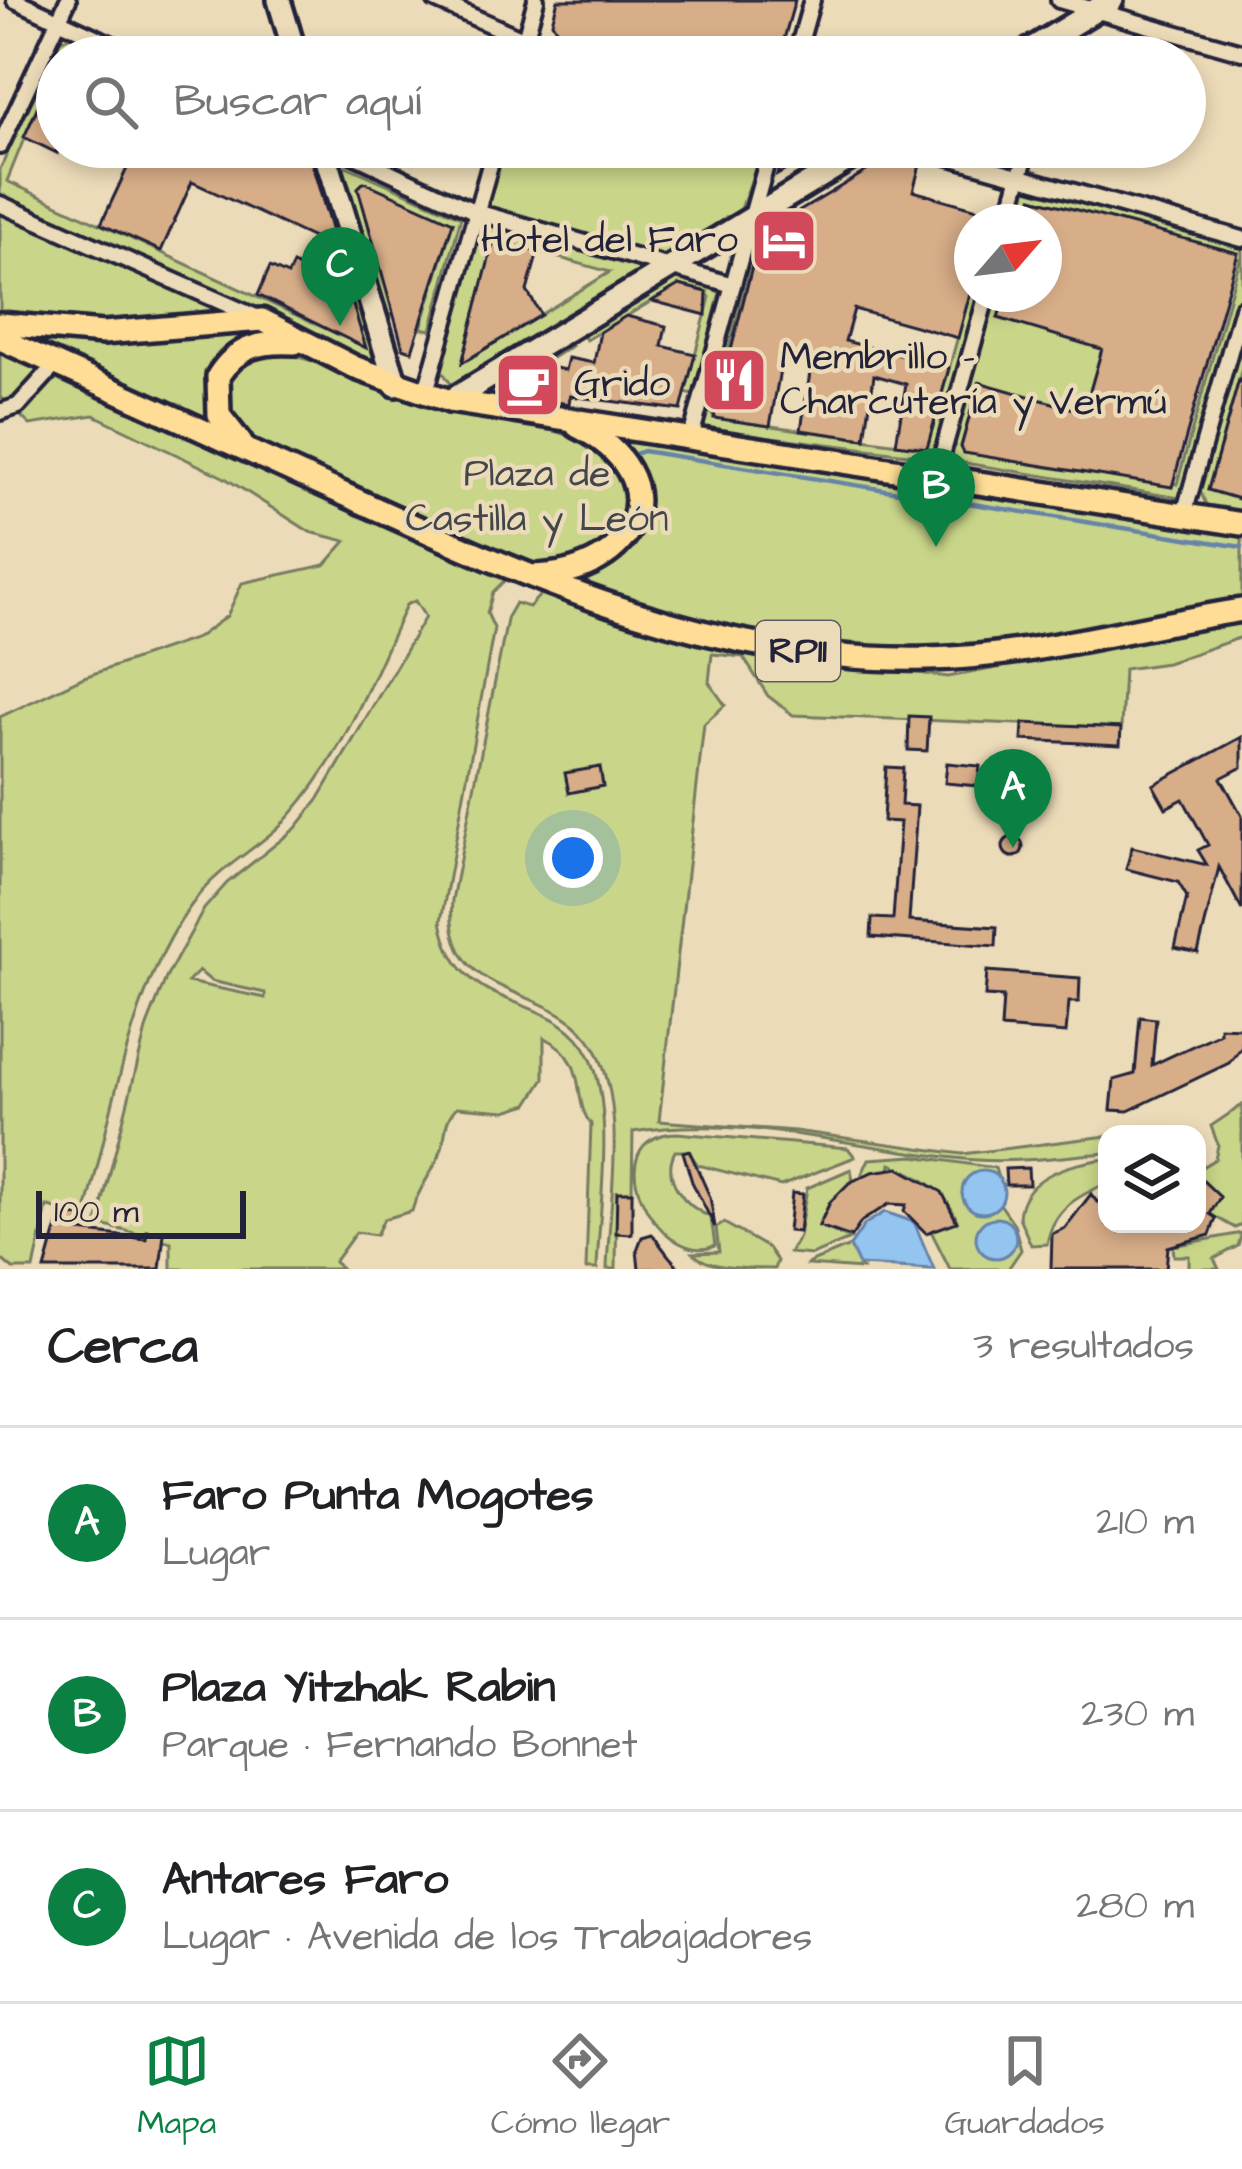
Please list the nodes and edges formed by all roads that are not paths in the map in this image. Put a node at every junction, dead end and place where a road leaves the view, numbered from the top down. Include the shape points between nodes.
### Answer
1 (15, 0) edge
2 (68, 0) edge
3 (279, 0) edge
4 (435, 0) edge
5 (536, 0) edge
6 (812, 0) edge
7 (1066, 1) edge
8 (1104, 5) edge
9 (58, 20) junction
10 (1062, 30) junction
11 (51, 36) edge
12 (93, 36) edge
13 (290, 36) edge
14 (516, 36) edge
15 (526, 36) edge
16 (802, 36) edge
17 (1052, 36) edge
18 (1060, 36) edge
19 (1195, 36) edge
20 (1206, 40) edge
21 (1242, 52) edge
22 (36, 68) edge
23 (0, 146) edge
24 (329, 168) edge
25 (381, 168) edge
26 (489, 168) edge
27 (765, 168) edge
28 (835, 168) edge
29 (988, 168) edge
30 (1022, 168) edge
31 (1020, 177) junction
32 (0, 204) edge
33 (1012, 204) edge
34 (476, 212) junction
35 (751, 219) junction
36 (1242, 239) edge
37 (671, 267) junction
38 (733, 285) junction
39 (1242, 308) edge
40 (982, 312) edge
41 (262, 320) junction
42 (0, 324) edge
43 (0, 339) edge
44 (308, 344) junction
45 (56, 364) junction
46 (396, 385) junction
47 (425, 395) junction
48 (450, 401) junction
49 (0, 412) edge
50 (565, 420) junction
51 (691, 437) junction
52 (253, 453) junction
53 (937, 472) junction
54 (1184, 514) junction
55 (1242, 524) edge
56 (526, 576) junction
57 (1242, 610) edge

1 - 9 street
2 - 9 street
3 - 13 main road
4 - 14 street
5 - 15 street
6 - 16 street
7 - 8 street
7 - 10 street
8 - 10 main road
8 - 19 street
9 - 11 street
9 - 12 street
10 - 17 main road
10 - 18 street
20 - 21 street
22 - 23 street
24 - 46 main road
25 - 34 street
26 - 34 street
27 - 35 street
28 - 35 main road
29 - 31 street
30 - 31 street
31 - 33 street
31 - 36 street
32 - 41 street
34 - 37 street
34 - 47 street
35 - 37 main road
35 - 38 street
37 - 38 street
37 - 48 main road
38 - 51 street
39 - 54 street
40 - 53 street
41 - 42 main road via 103,333
41 - 44 main road
43 - 45 main road, RP11
44 - 46 main road
44 - 52 main road via 258,344 218,376 219,415
45 - 49 street via 18,406
45 - 52 main road, RP11
46 - 47 main road
47 - 48 main road
48 - 50 main road
50 - 51 main road
50 - 56 main road via 621,461 633,486 634,523 622,546 599,560
51 - 53 main road
52 - 56 main road, RP11
53 - 54 main road
54 - 55 main road
56 - 57 main road, RP11 via 698,634 896,659 1004,652

